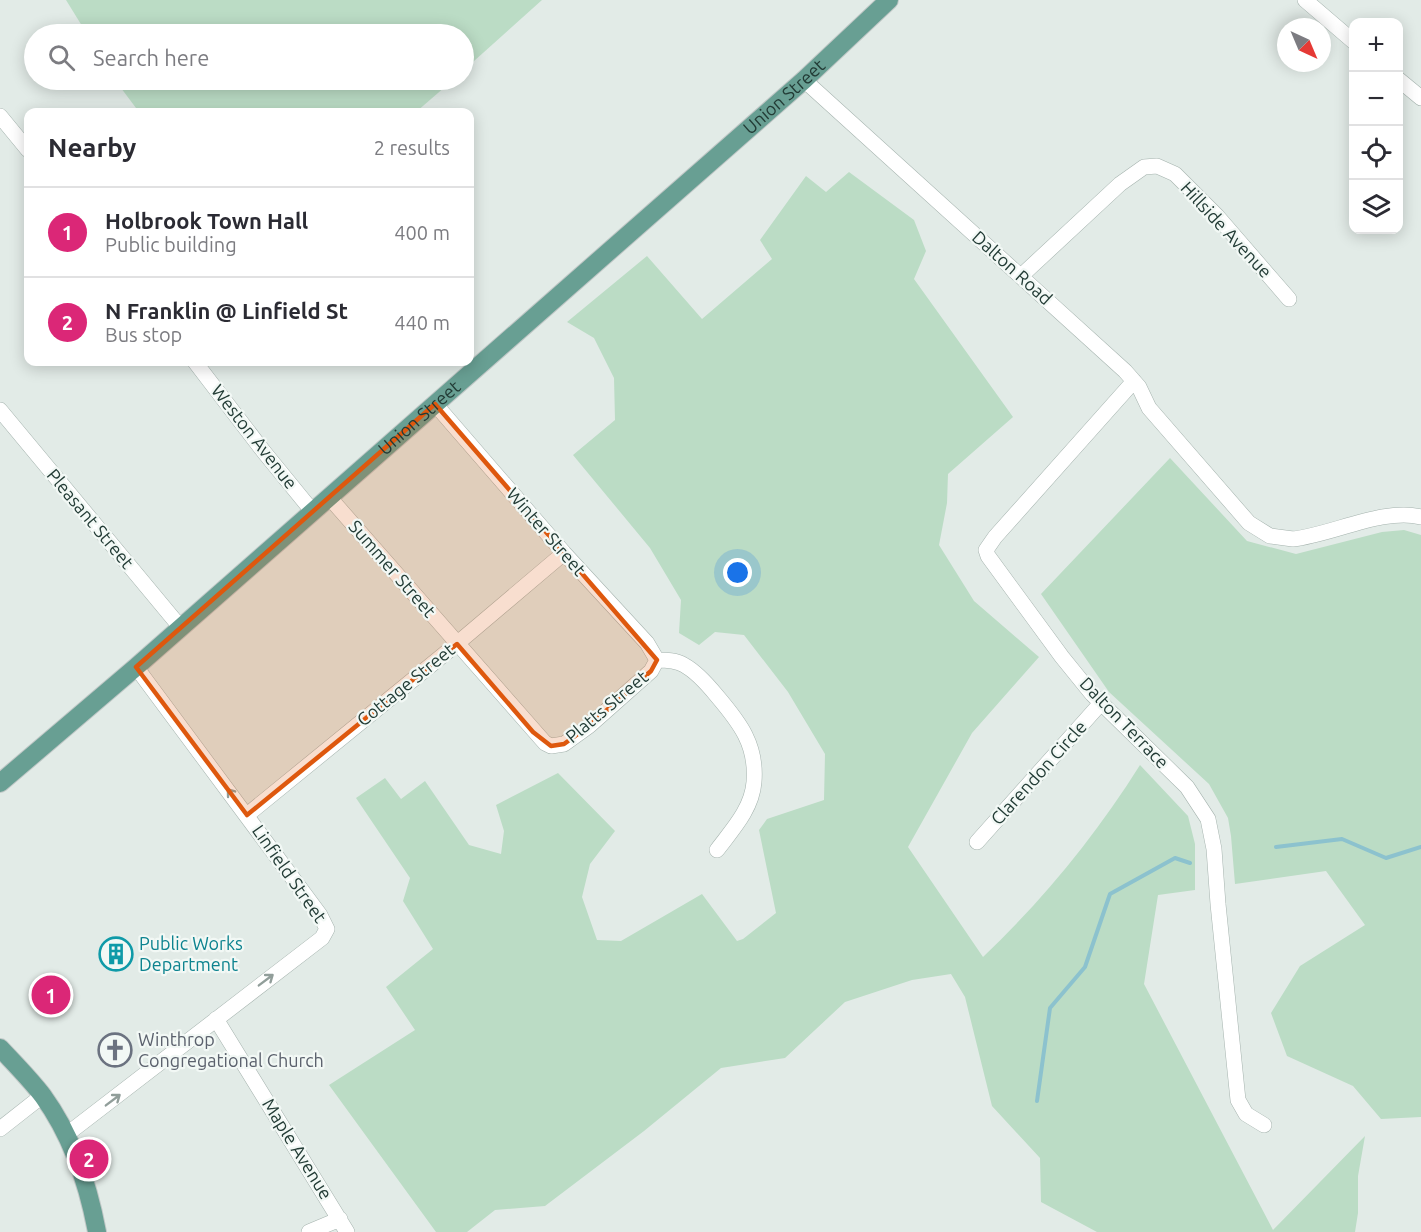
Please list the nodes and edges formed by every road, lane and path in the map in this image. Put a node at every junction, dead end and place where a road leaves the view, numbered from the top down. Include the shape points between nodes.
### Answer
1 (889, 0) edge
2 (1305, 0) edge
3 (1349, 38) edge
4 (804, 80) junction
5 (1403, 83) edge
6 (1421, 98) edge
7 (0, 116) edge
8 (24, 145) edge
9 (1021, 276) junction
10 (1289, 299) dead end
11 (198, 366) edge
12 (1134, 381) junction
13 (435, 404) junction
14 (3, 420) edge
15 (329, 497) junction
16 (313, 512) junction
17 (1421, 517) edge
18 (564, 553) junction
19 (181, 628) junction
20 (457, 644) junction
21 (657, 660) junction
22 (136, 667) junction
23 (1101, 703) junction
24 (551, 746) joint
25 (0, 783) edge
26 (247, 815) junction
27 (977, 842) dead end
28 (717, 850) dead end
29 (216, 1019) junction
30 (0, 1048) edge
31 (42, 1096) junction
32 (1264, 1125) dead end
33 (0, 1129) edge
34 (66, 1136) junction
35 (344, 1226) edge
36 (97, 1232) edge
37 (309, 1232) edge

1 - 4 main road, Union Street
2 - 3 street
4 - 9 street, Dalton Road
4 - 13 main road, Union Street
5 - 6 street
7 - 8 street
9 - 10 street, Hillside Avenue via 1120,184 1144,167 1157,166 1174,174 1216,216
9 - 12 street, Dalton Road
11 - 16 street, Weston Avenue
12 - 17 street, Dalton Road via 1149,408 1249,523 1262,532 1277,538 1301,538 1399,514
12 - 23 street, Dalton Terrace via 987,550 1062,657
13 - 15 main road, Union Street
13 - 18 street, Winter Street
14 - 19 street, Pleasant Street
15 - 16 main road, Union Street
15 - 20 street, Summer Street
16 - 19 main road, Union Street
18 - 20 street, Cottage Street
18 - 21 street, Winter Street via 647,643
19 - 22 main road, Union Street
20 - 24 street, Summer Street via 533,732
20 - 26 street, Cottage Street
21 - 24 street, Platts Street via 651,671 589,726 564,744
21 - 28 street via 682,663 695,673 733,715 750,746 754,765 750,800
22 - 25 main road, Union Street
26 -> 22 street, Linfield Street
23 - 27 street, Clarendon Circle
23 - 32 street, Dalton Terrace via 1187,787 1208,819 1238,1100 1246,1114
29 -> 26 street, Linfield Street via 322,938 327,929
34 -> 29 street, Linfield Street
29 - 35 street, Maple Avenue
30 - 31 main road
31 - 33 street
31 - 34 main road
34 - 36 main road via 86,1185
35 - 37 street, Maple Avenue

